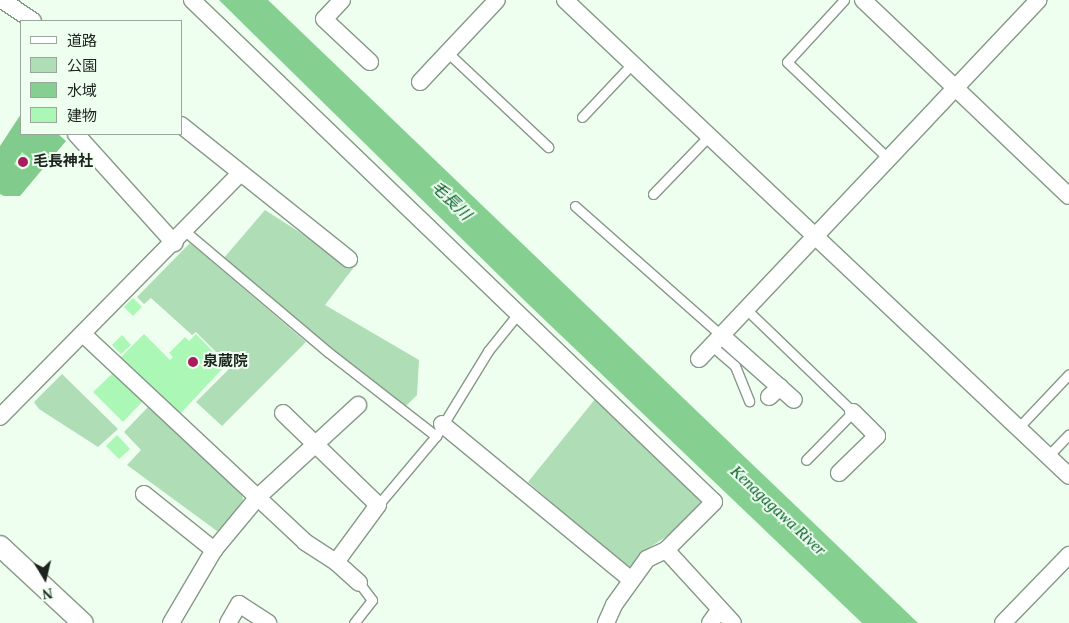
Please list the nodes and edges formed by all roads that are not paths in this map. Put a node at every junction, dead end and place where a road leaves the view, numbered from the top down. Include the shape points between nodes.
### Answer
1 (2, 0) edge
2 (192, 0) edge
3 (342, 0) edge
4 (496, 0) edge
5 (565, 0) edge
6 (844, 0) edge
7 (863, 0) edge
8 (1039, 0) edge
9 (32, 20) edge
10 (447, 52) junction
11 (370, 62) dead end
12 (632, 64) junction
13 (420, 82) dead end
14 (956, 90) junction
15 (582, 117) dead end
16 (182, 126) edge
17 (77, 135) edge
18 (710, 136) junction
19 (548, 147) dead end
20 (890, 160) junction
21 (240, 174) junction
22 (653, 194) dead end
23 (1069, 196) edge
24 (575, 206) dead end
25 (816, 236) junction
26 (180, 237) junction
27 (349, 259) dead end
28 (747, 310) junction
29 (517, 315) junction
30 (84, 335) junction
31 (717, 340) junction
32 (699, 359) dead end
33 (1069, 374) edge
34 (6, 400) edge
35 (794, 400) dead end
36 (749, 401) dead end
37 (358, 405) dead end
38 (853, 412) junction
39 (283, 414) dead end
40 (0, 417) edge
41 (1018, 428) junction
42 (438, 430) junction
43 (1069, 434) edge
44 (314, 443) junction
45 (1048, 456) junction
46 (806, 460) dead end
47 (840, 473) dead end
48 (1069, 476) edge
49 (144, 494) dead end
50 (258, 497) junction
51 (378, 505) junction
52 (0, 546) edge
53 (214, 550) junction
54 (666, 550) junction
55 (1069, 555) edge
56 (336, 562) junction
57 (632, 580) junction
58 (360, 583) joint
59 (720, 609) junction
60 (83, 623) edge
61 (171, 623) edge
62 (228, 623) edge
63 (268, 623) edge
64 (354, 623) edge
65 (606, 623) edge
66 (710, 623) edge
67 (733, 623) edge
68 (1003, 623) edge

1 - 9 street
2 - 29 street
3 - 11 street via 324,19
4 - 10 street
5 - 12 street
6 - 20 lane via 787,62
7 - 14 street
8 - 14 street
10 - 13 street
10 - 19 lane
12 - 15 lane
12 - 18 street
14 - 20 street
14 - 23 street
16 - 21 street
17 - 26 street
18 - 22 lane
18 - 25 street
20 - 25 street
21 - 26 street
21 - 27 street
24 - 31 lane via 610,234
25 - 28 street
25 - 41 street
26 - 30 street
26 - 42 lane via 328,352
28 - 31 street
28 - 38 lane
29 - 42 lane via 488,350
29 - 54 street via 714,502
30 - 34 street
30 - 50 street
31 - 32 street
31 - 35 street via 775,392
31 - 36 lane via 735,366
33 - 41 lane
34 - 40 street
37 - 44 street
38 - 46 lane
38 - 47 street via 877,436
39 - 44 street
41 - 45 street
42 - 51 lane
42 - 57 street
43 - 45 lane
44 - 50 street
44 - 51 street
45 - 48 street
49 - 53 street
50 - 53 street
50 - 56 street via 305,542
51 - 56 street
52 - 60 street
53 - 61 street
54 - 57 street via 647,559
54 - 59 street
55 - 68 street
56 - 58 street
57 - 65 street
58 - 64 lane via 372,600
59 - 66 street
59 - 67 street
62 - 63 street via 239,604

